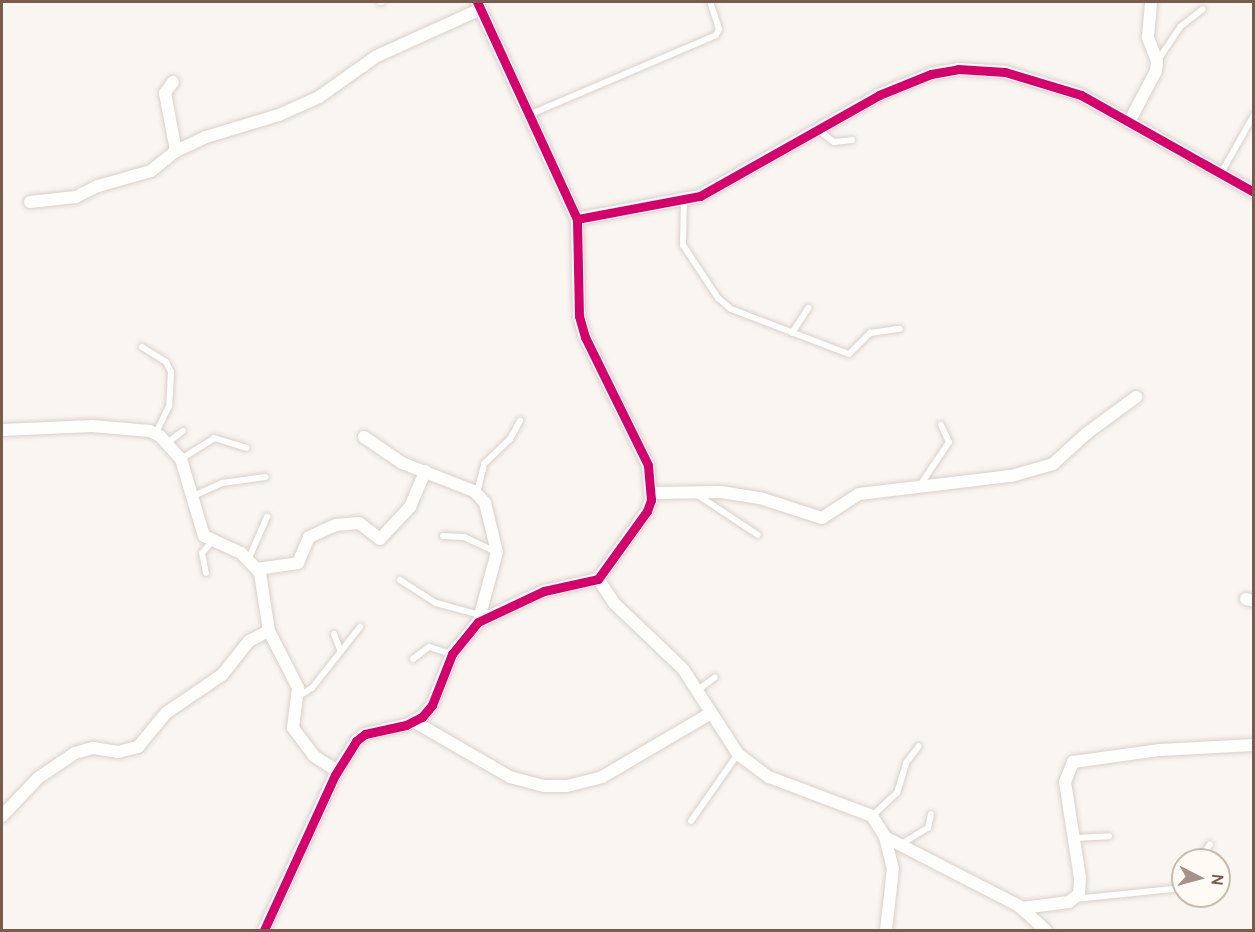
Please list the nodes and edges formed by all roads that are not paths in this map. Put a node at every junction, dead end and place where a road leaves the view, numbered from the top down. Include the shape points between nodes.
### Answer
1 (710, 2) edge
2 (1151, 2) edge
3 (479, 5) edge
4 (1203, 9) dead end
5 (1157, 61) junction
6 (173, 82) dead end
7 (531, 114) junction
8 (1254, 115) edge
9 (1129, 122) junction
10 (818, 130) junction
11 (852, 140) dead end
12 (176, 152) junction
13 (1221, 173) junction
14 (1254, 192) edge
15 (684, 199) junction
16 (30, 202) dead end
17 (577, 219) junction
18 (808, 308) dead end
19 (900, 329) dead end
20 (792, 333) junction
21 (142, 347) dead end
22 (1136, 397) dead end
23 (520, 421) dead end
24 (941, 425) dead end
25 (2, 430) edge
26 (183, 431) dead end
27 (156, 433) junction
28 (364, 437) dead end
29 (167, 444) junction
30 (246, 448) dead end
31 (181, 459) junction
32 (425, 471) junction
33 (266, 477) dead end
34 (921, 484) junction
35 (693, 492) junction
36 (651, 493) junction
37 (477, 494) junction
38 (192, 497) junction
39 (267, 517) dead end
40 (758, 535) dead end
41 (443, 536) dead end
42 (212, 543) junction
43 (497, 552) junction
44 (249, 558) junction
45 (257, 569) junction
46 (206, 573) dead end
47 (598, 579) junction
48 (400, 580) dead end
49 (484, 616) junction
50 (360, 627) dead end
51 (269, 631) junction
52 (334, 634) dead end
53 (340, 652) junction
54 (452, 654) junction
55 (413, 659) dead end
56 (716, 677) dead end
57 (698, 690) junction
58 (299, 696) junction
59 (711, 713) junction
60 (415, 722) junction
61 (1254, 745) edge
62 (919, 746) dead end
63 (738, 754) junction
64 (337, 771) junction
65 (5, 801) edge
66 (931, 814) dead end
67 (2, 816) edge
68 (872, 816) junction
69 (691, 821) dead end
70 (1109, 836) dead end
71 (885, 837) junction
72 (1074, 838) junction
73 (901, 844) junction
74 (1210, 844) dead end
75 (1207, 848) edge
76 (1171, 889) edge
77 (1075, 899) junction
78 (1022, 908) junction
79 (264, 930) edge
80 (886, 930) edge
81 (1046, 930) edge

1 - 7 lane via 718,21 716,35
2 - 5 street via 1148,36
3 - 7 street
3 - 12 street via 377,56 319,97 279,115 206,137
4 - 5 lane via 1180,27
5 - 9 street via 1151,84
6 - 12 street via 165,93
7 - 17 street
8 - 13 lane
9 - 10 street via 1081,95 1038,80 1005,72 958,69 910,82
9 - 13 street
10 - 11 lane via 834,142
10 - 15 street via 700,196
12 - 16 street via 151,171 76,196
13 - 14 street
15 - 17 street
15 - 20 lane via 683,245 718,298 754,320
17 - 36 street via 582,326 648,465
18 - 20 lane
19 - 20 lane via 870,333 849,354
21 - 27 lane via 166,362 171,372 169,406
22 - 34 street via 1053,464 1011,476
23 - 37 lane via 510,439 484,464
24 - 34 lane via 949,442
25 - 27 street via 92,426
26 - 29 lane
27 - 29 street
28 - 32 street via 402,463
29 - 31 street
30 - 31 lane via 214,438
31 - 38 street
32 - 37 street
32 - 45 street via 410,507 380,539 359,523 336,525 309,537 298,563
33 - 38 lane via 222,483
34 - 35 street via 852,496 822,518 771,500
35 - 36 street
35 - 40 lane
36 - 47 street via 647,511
37 - 43 street via 485,503
38 - 42 street via 204,536
39 - 44 lane
41 - 43 lane via 464,537
42 - 44 street
42 - 46 lane via 202,553
43 - 49 street
44 - 45 street
45 - 51 street
47 - 49 street via 544,591
47 - 57 street via 615,604 659,644
48 - 49 lane via 435,603
49 - 54 street
50 - 53 lane
51 - 58 street via 296,682
51 - 65 street via 249,641 222,675 166,713 138,747 118,752 93,748 75,753
52 - 53 lane
53 - 58 lane via 312,688
54 - 55 lane via 429,647
54 - 60 street via 432,705
56 - 57 lane
57 - 59 street
58 - 64 street via 291,721 293,728 315,756
59 - 60 street via 612,771 567,786 544,786 510,777
59 - 63 street
60 - 64 street via 365,734 346,753
61 - 72 street via 1160,750 1072,762 1065,782
62 - 68 lane via 906,763 897,793
63 - 68 street via 769,777
63 - 69 lane
64 - 79 street
65 - 67 street
66 - 73 lane via 928,828
68 - 71 street
70 - 72 lane
71 - 73 street
71 - 80 street via 893,867
72 - 77 street via 1080,878
73 - 78 street
74 - 75 lane
76 - 77 lane
77 - 78 street
78 - 81 street

